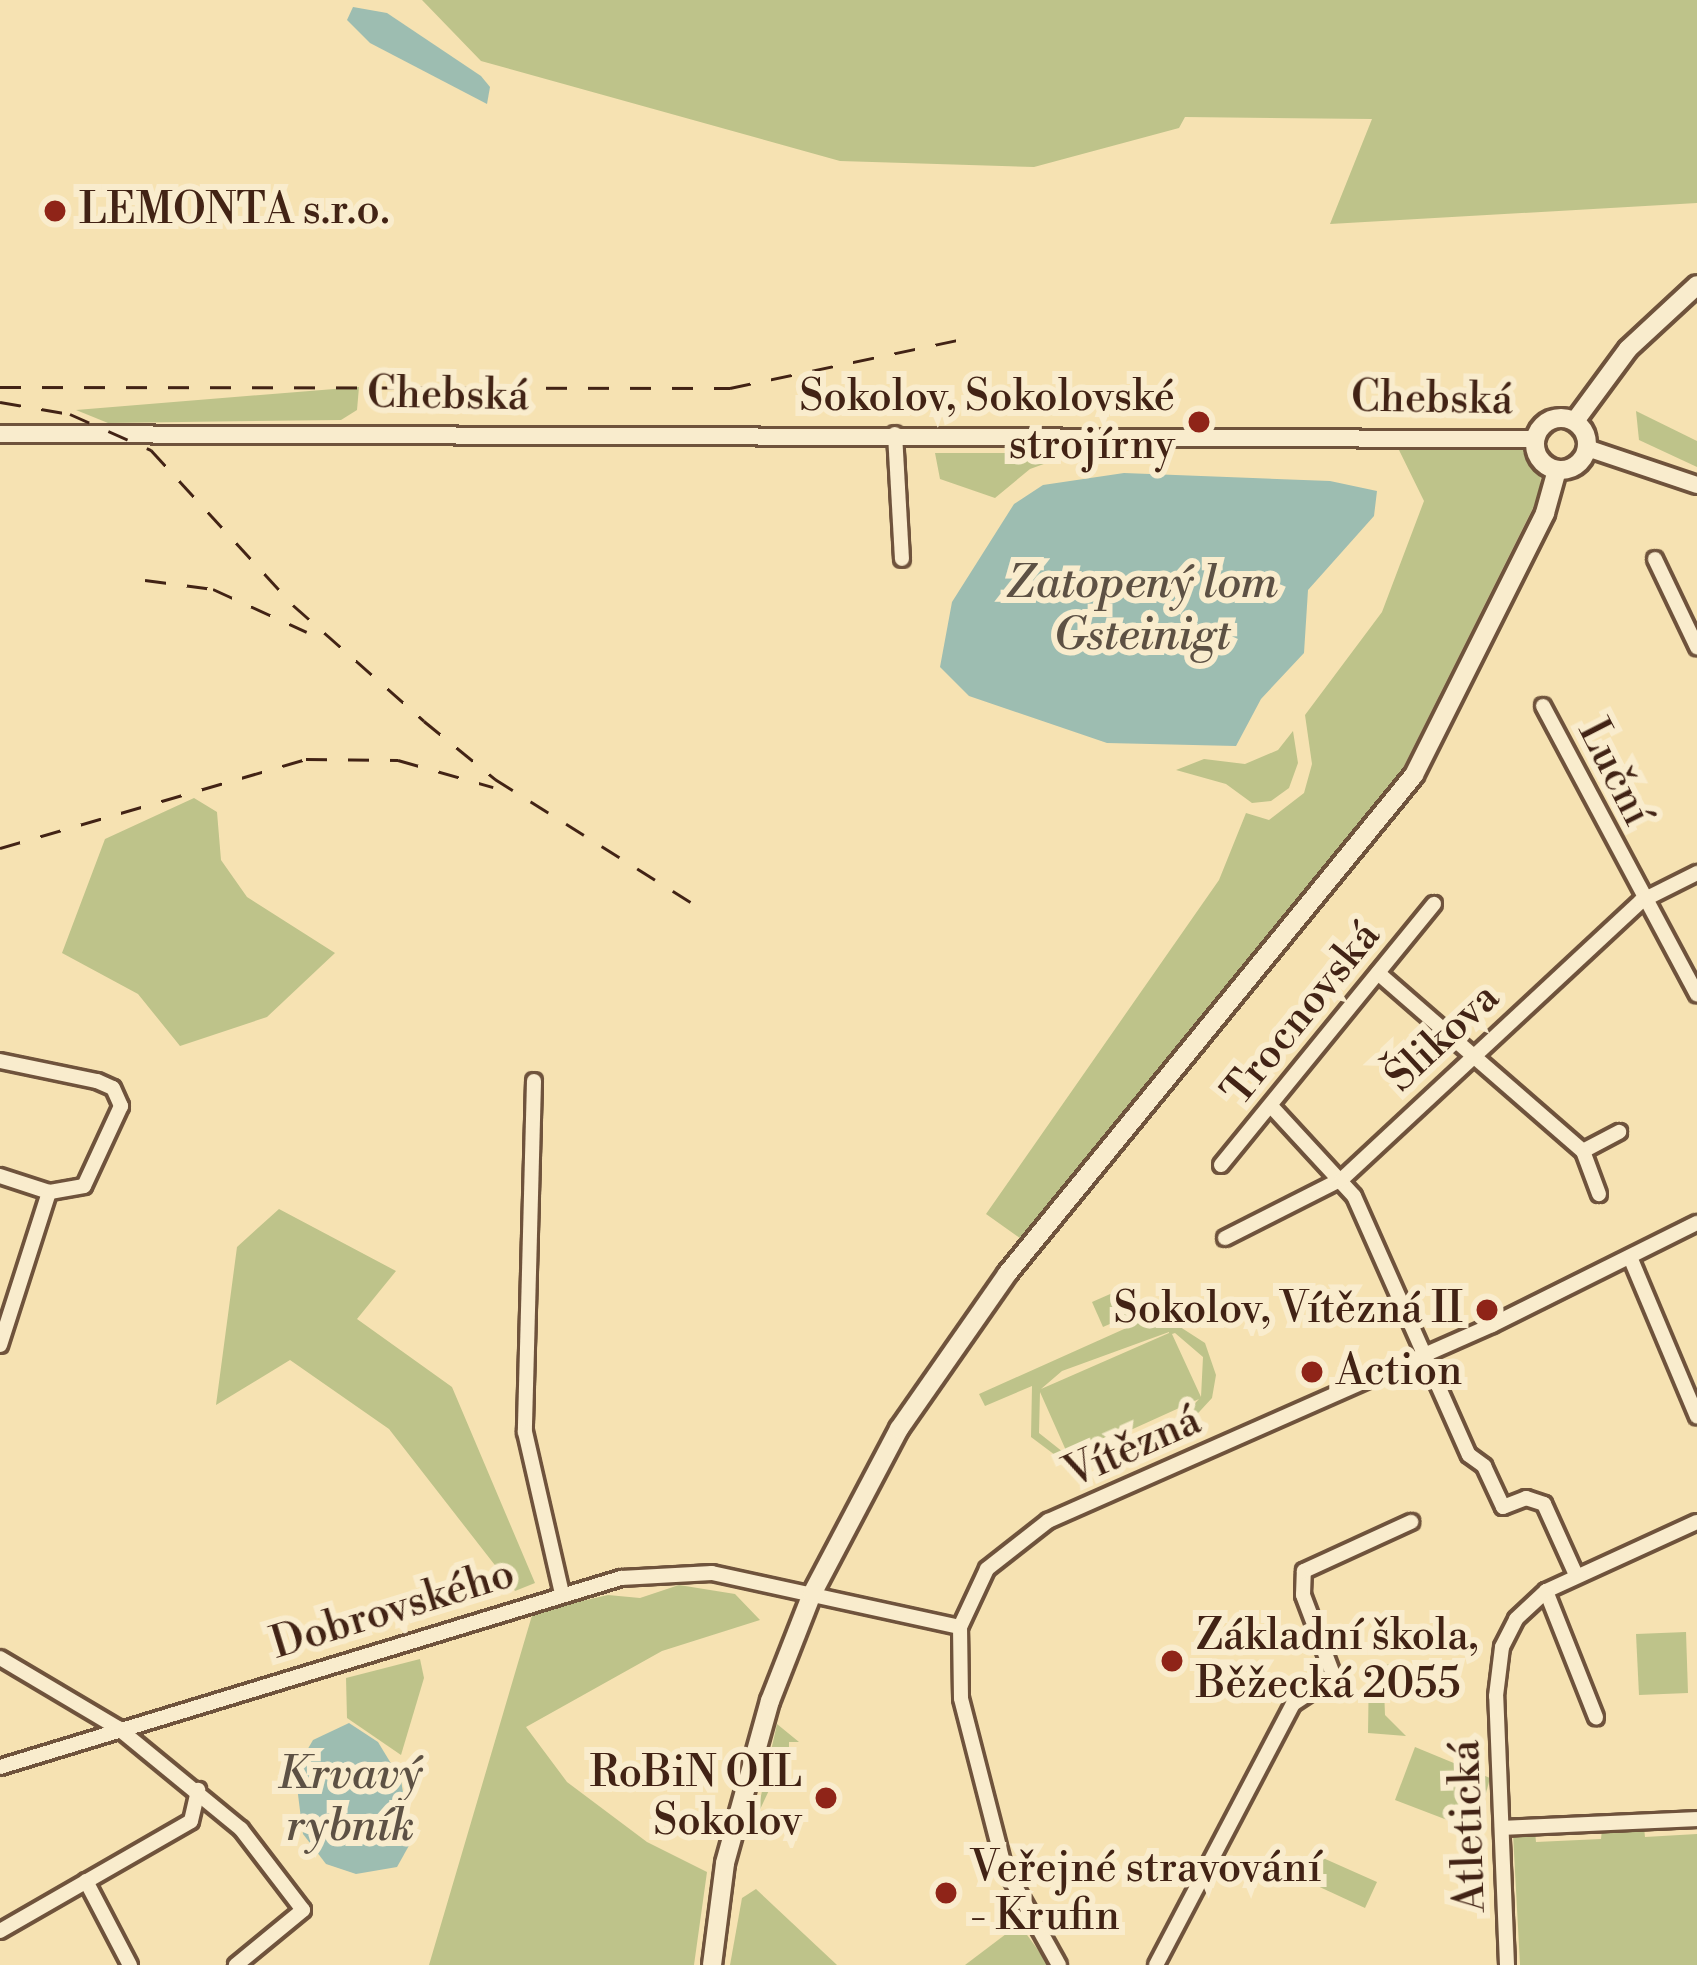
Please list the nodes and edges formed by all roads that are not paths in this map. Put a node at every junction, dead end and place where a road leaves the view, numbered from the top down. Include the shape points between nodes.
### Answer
1 (1697, 285) edge
2 (1575, 421) junction
3 (0, 434) edge
4 (896, 434) junction
5 (1535, 439) junction
6 (1587, 448) junction
7 (1557, 470) junction
8 (1697, 485) edge
9 (902, 559) dead end
10 (1655, 560) dead end
11 (1697, 647) edge
12 (1543, 706) dead end
13 (1697, 873) edge
14 (1641, 901) junction
15 (1434, 904) dead end
16 (1378, 973) junction
17 (1697, 995) edge
18 (1474, 1054) junction
19 (0, 1061) edge
20 (534, 1081) dead end
21 (1271, 1106) junction
22 (1618, 1132) dead end
23 (1583, 1151) junction
24 (1221, 1165) dead end
25 (0, 1176) edge
26 (1342, 1179) junction
27 (50, 1192) junction
28 (1599, 1194) dead end
29 (1697, 1223) edge
30 (1226, 1238) dead end
31 (1630, 1257) junction
32 (1, 1341) edge
33 (1424, 1353) junction
34 (1697, 1416) edge
35 (1412, 1522) dead end
36 (1697, 1522) edge
37 (1576, 1575) junction
38 (1546, 1591) junction
39 (562, 1594) junction
40 (812, 1594) junction
41 (960, 1627) junction
42 (0, 1658) edge
43 (1596, 1718) dead end
44 (118, 1728) junction
45 (0, 1767) edge
46 (198, 1790) junction
47 (1697, 1819) edge
48 (1502, 1828) junction
49 (86, 1881) junction
50 (0, 1931) edge
51 (130, 1965) edge
52 (236, 1965) edge
53 (712, 1965) edge
54 (1059, 1965) edge
55 (1156, 1965) edge
56 (1508, 1965) edge

1 - 2 main road via 1637,339
2 - 5 main road via 1554,418
2 - 6 main road
3 - 4 street, Chebská
4 - 5 street, Chebská
4 - 9 street
5 - 7 main road via 1540,459
6 - 7 main road via 1576,465
6 - 8 street
7 - 40 main road via 1545,513 1414,775 1006,1274 899,1429
10 - 11 street
12 - 14 street, Luční
13 - 14 street, Šlikova
14 - 17 street, Luční
14 - 18 street, Šlikova
15 - 16 street, Trocnovská
16 - 18 street
16 - 21 street, Trocnovská
18 - 23 street
18 - 26 street, Šlikova
19 - 27 street via 97,1081 113,1088 122,1106 92,1178
20 - 39 street via 525,1432
21 - 24 street, Trocnovská
21 - 26 street
22 - 23 street
23 - 28 street
25 - 27 street
26 - 30 street, Šlikova
26 - 33 street
27 - 32 street
29 - 31 street, Vítězná
31 - 33 street, Vítězná
31 - 34 street
33 - 37 street via 1468,1455 1484,1466 1503,1507 1539,1500
33 - 41 street, Vítězná via 1048,1521 987,1569
35 - 55 street via 1304,1571 1303,1595 1334,1677 1293,1704
36 - 37 street, Atletická
37 - 38 street, Atletická
38 - 43 street
38 - 48 street, Atletická via 1516,1618 1499,1659
39 - 40 street, Dobrovského via 679,1570
39 - 44 street, Dobrovského
40 - 41 street, Dobrovského
40 - 53 main road via 737,1816
41 - 54 street, Vítězná via 961,1698 987,1811 1027,1917
42 - 44 street
44 - 45 street, Dobrovského
44 - 46 street
46 - 49 street via 191,1821
46 - 52 street via 242,1829 303,1910
47 - 48 street
48 - 56 street, Atletická
49 - 50 street
49 - 51 street

